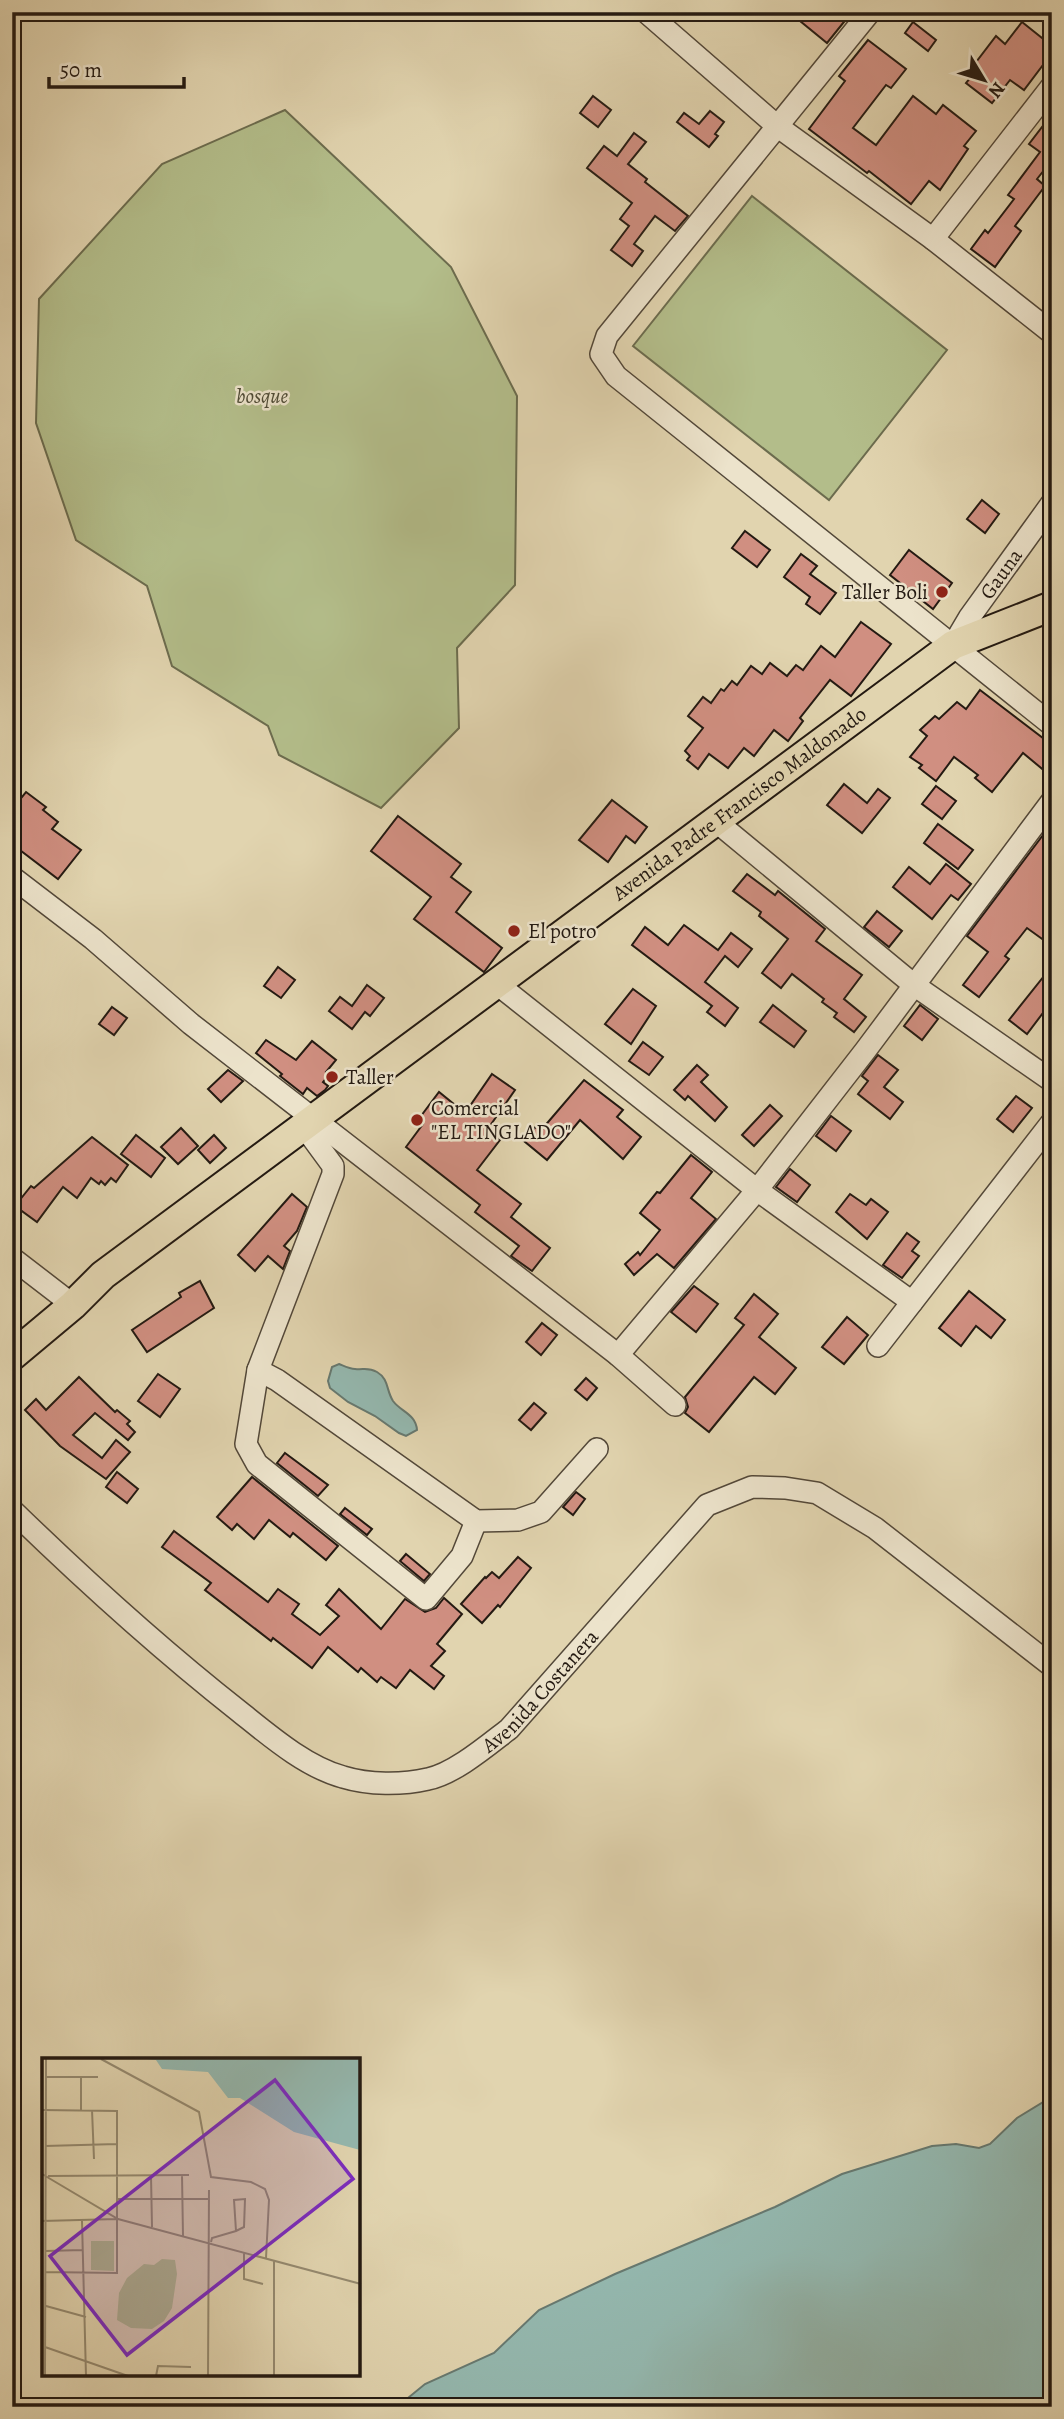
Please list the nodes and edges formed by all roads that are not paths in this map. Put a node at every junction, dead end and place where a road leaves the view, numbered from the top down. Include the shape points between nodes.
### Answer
1 (646, 12) edge
2 (870, 12) edge
3 (1052, 86) edge
4 (777, 127) junction
5 (933, 239) junction
6 (1052, 332) edge
7 (1052, 503) edge
8 (1052, 606) edge
9 (1052, 617) edge
10 (958, 649) junction
11 (1052, 725) edge
12 (1052, 801) edge
13 (724, 828) junction
14 (12, 877) edge
15 (915, 985) junction
16 (506, 991) junction
17 (1052, 1081) edge
18 (1052, 1122) edge
19 (316, 1127) junction
20 (757, 1190) junction
21 (12, 1258) edge
22 (912, 1302) junction
23 (73, 1305) junction
24 (878, 1346) dead end
25 (618, 1355) junction
26 (12, 1356) edge
27 (258, 1370) junction
28 (675, 1405) dead end
29 (597, 1448) dead end
30 (12, 1510) edge
31 (476, 1521) junction
32 (1052, 1666) edge

1 - 4 street
2 - 4 street
3 - 5 street
4 - 5 street
4 - 10 street via 607,336 601,354 616,376
5 - 6 street
7 - 10 street, Gauna via 969,618
8 - 10 main road, Avenida Padre Francisco Maldonado
9 - 10 main road, Avenida Padre Francisco Maldonado
10 - 11 street
10 - 13 main road, Avenida Padre Francisco Maldonado
10 - 19 main road, Avenida Padre Francisco Maldonado
12 - 15 street
13 - 15 street
13 - 16 main road, Avenida Padre Francisco Maldonado
14 - 19 street via 93,939
15 - 17 street
15 - 20 street
16 - 19 main road, Avenida Padre Francisco Maldonado
16 - 20 street
18 - 22 street
19 - 23 main road, Avenida Padre Francisco Maldonado via 111,1286
19 - 25 street
19 - 27 street via 333,1174
20 - 22 street
20 - 25 street
21 - 23 street
22 - 24 street
23 - 26 main road, Avenida Padre Francisco Maldonado
25 - 28 street
27 - 31 street
27 - 31 street via 246,1444 257,1464 426,1599 462,1556
29 - 31 street via 541,1512 517,1520
30 - 32 street, Avenida Costanera via 102,1597 217,1694 293,1754 342,1777 383,1783 430,1779 471,1758 509,1729 706,1505 752,1487 817,1493 875,1528

